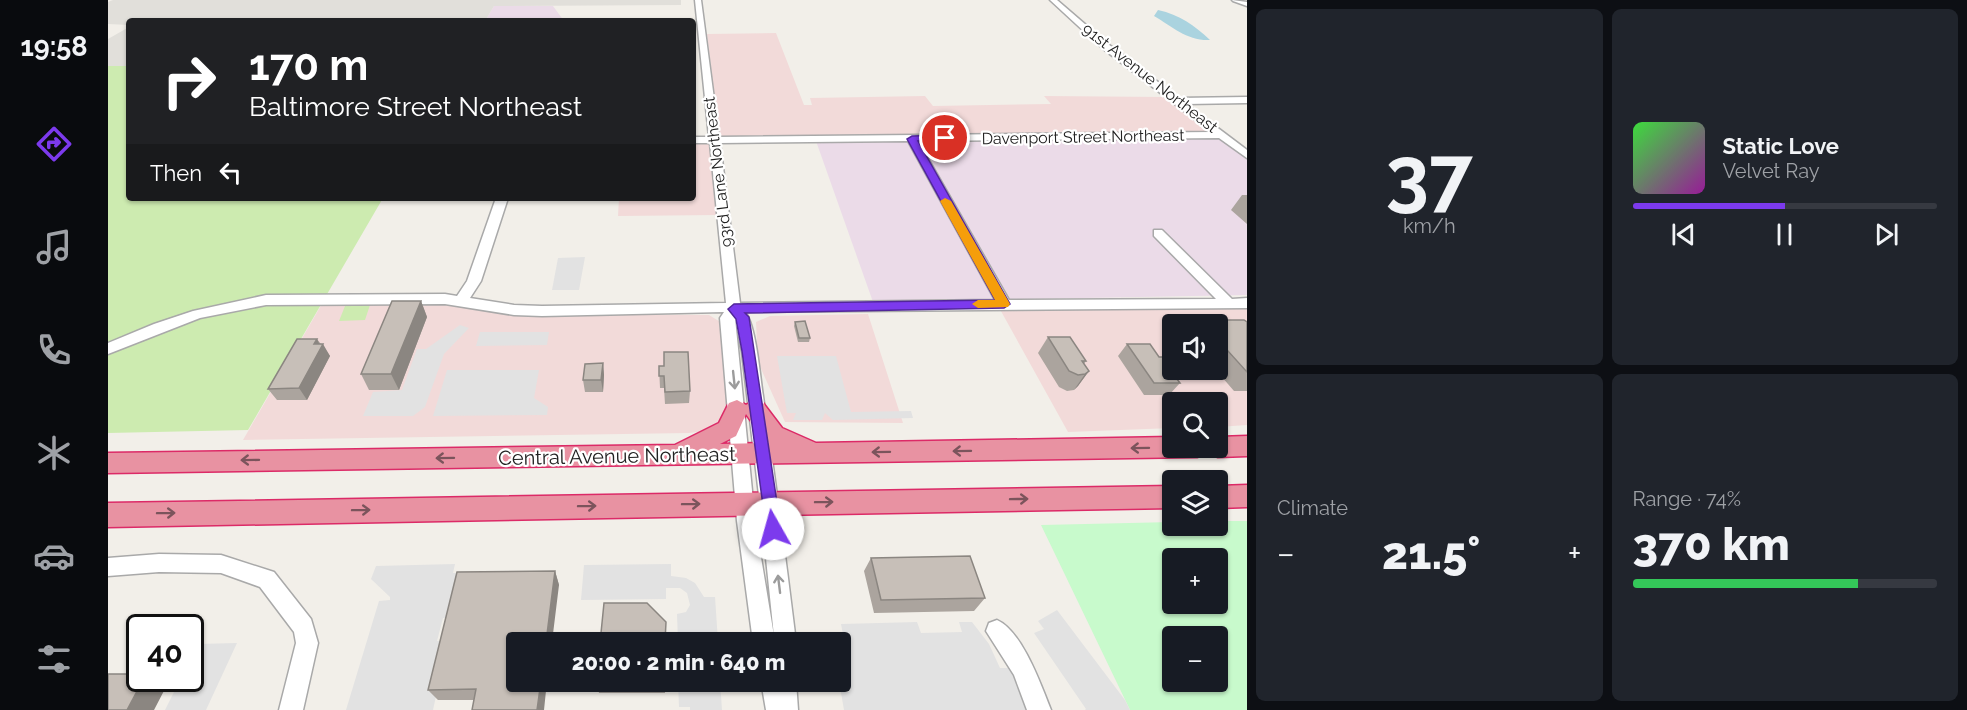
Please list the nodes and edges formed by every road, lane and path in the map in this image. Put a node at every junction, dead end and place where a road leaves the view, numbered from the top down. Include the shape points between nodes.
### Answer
1 (698, 0) edge
2 (1053, 0) edge
3 (697, 31) edge
4 (1247, 100) edge
5 (1177, 101) junction
6 (1222, 135) junction
7 (912, 139) junction
8 (696, 140) edge
9 (714, 140) junction
10 (1247, 155) edge
11 (501, 201) edge
12 (1158, 233) dead end
13 (462, 300) junction
14 (1228, 303) junction
15 (1247, 303) edge
16 (1004, 304) junction
17 (734, 309) junction
18 (108, 349) edge
19 (746, 409) junction
20 (1247, 446) edge
21 (1228, 447) edge
22 (1162, 448) edge
23 (834, 453) junction
24 (752, 454) junction
25 (672, 455) junction
26 (108, 463) edge
27 (1228, 496) edge
28 (1247, 496) edge
29 (1162, 497) edge
30 (757, 503) junction
31 (108, 515) edge
32 (108, 567) edge
33 (997, 631) dead end
34 (762, 632) edge
35 (783, 632) edge
36 (774, 692) edge
37 (785, 692) edge
38 (291, 710) edge
39 (778, 710) edge
40 (786, 710) edge
41 (1039, 710) edge

1 - 3 street, 93rd Lane Northeast
2 - 5 street, 91st Avenue Northeast
3 - 9 street, 93rd Lane Northeast
4 - 5 street
5 - 6 street, 91st Avenue Northeast
6 - 7 street, Davenport Street Northeast
6 - 10 street, 91st Avenue Northeast
7 - 9 street, Davenport Street Northeast
7 - 16 street
8 - 9 street, Davenport Street Northeast
9 - 17 street, 93rd Lane Northeast
11 - 13 street via 474,281
12 - 14 street
13 - 17 street via 534,311
13 - 18 street via 250,302 189,317
14 - 15 street
14 - 16 street
16 - 17 street
17 - 19 street, 93rd Lane Northeast via 742,317
19 - 23 highway via 774,435 800,447
19 - 24 street, 93rd Lane Northeast
19 - 25 highway via 728,429
20 - 21 highway
22 -> 23 highway, Central Avenue Northeast
23 - 24 highway, Central Avenue Northeast
24 - 25 highway, Central Avenue Northeast
24 - 30 street, 93rd Lane Northeast
25 -> 26 highway, Central Avenue Northeast
27 - 28 highway
30 -> 29 highway
31 -> 30 highway
30 - 34 street via 758,612
35 -> 30 street
32 - 38 street via 221,564 267,579 303,627 307,643
33 - 41 street via 1023,668
36 - 39 street
37 - 40 street

